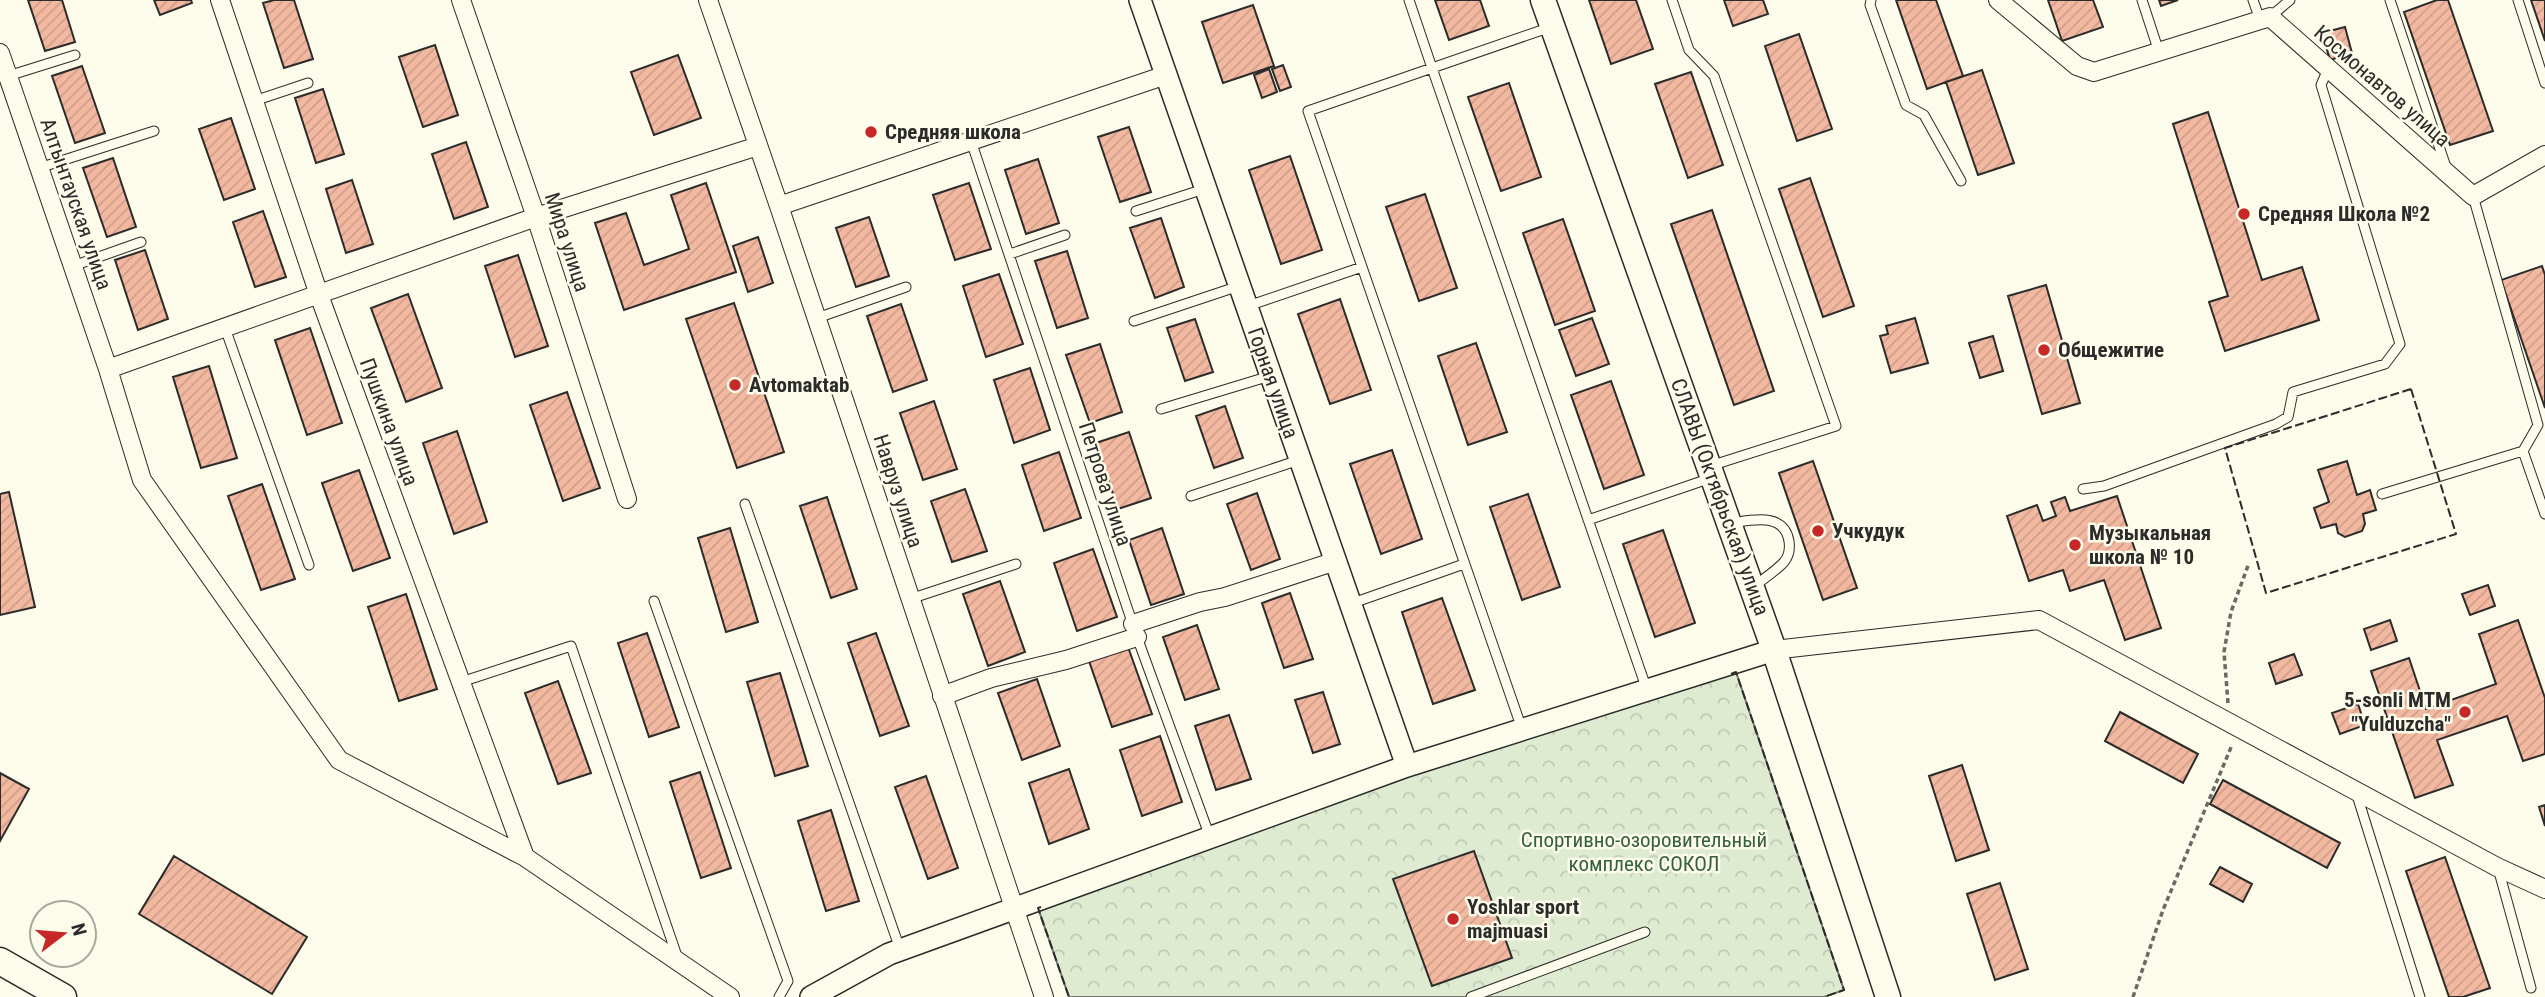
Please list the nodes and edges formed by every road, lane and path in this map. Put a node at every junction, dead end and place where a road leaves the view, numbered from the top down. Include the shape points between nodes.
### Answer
1 (461, 0) edge
2 (708, 0) edge
3 (1140, 0) edge
4 (1409, 0) edge
5 (1543, 0) edge
6 (1672, 0) edge
7 (1871, 0) edge
8 (1998, 0) edge
9 (2141, 0) edge
10 (2253, 0) edge
11 (2290, 0) edge
12 (2390, 0) edge
13 (2518, 0) edge
14 (223, 3) edge
15 (2265, 19) junction
16 (1552, 27) junction
17 (2160, 52) junction
18 (75, 55) dead end
19 (1, 56) edge
20 (1432, 68) junction
21 (2329, 69) junction
22 (1166, 75) junction
23 (8, 76) junction
24 (308, 83) dead end
25 (2545, 83) edge
26 (254, 101) junction
27 (154, 131) dead end
28 (971, 141) junction
29 (758, 145) junction
30 (2545, 155) edge
31 (39, 168) junction
32 (2448, 175) junction
33 (1961, 181) dead end
34 (1206, 188) junction
35 (2473, 196) junction
36 (779, 206) junction
37 (1136, 211) dead end
38 (536, 217) junction
39 (1065, 235) dead end
40 (141, 243) dead end
41 (1010, 254) junction
42 (73, 266) junction
43 (1362, 267) junction
44 (1240, 286) junction
45 (906, 287) dead end
46 (318, 295) junction
47 (1247, 306) junction
48 (817, 318) junction
49 (1134, 321) dead end
50 (225, 328) junction
51 (108, 369) junction
52 (1271, 375) junction
53 (1161, 409) dead end
54 (2524, 451) junction
55 (1300, 459) junction
56 (1711, 472) junction
57 (2083, 489) dead end
58 (2382, 494) dead end
59 (1191, 496) dead end
60 (627, 499) dead end
61 (745, 505) dead end
62 (2545, 514) edge
63 (1588, 520) junction
64 (1729, 523) junction
65 (1336, 561) junction
66 (2249, 563) dead end
67 (1016, 564) dead end
68 (1464, 564) junction
69 (309, 565) dead end
70 (1752, 588) junction
71 (910, 599) junction
72 (654, 601) dead end
73 (1350, 604) junction
74 (1135, 630) junction
75 (1774, 650) junction
76 (461, 682) junction
77 (1647, 690) junction
78 (942, 696) junction
79 (2230, 722) junction
80 (1522, 729) junction
81 (1407, 766) junction
82 (2356, 790) junction
83 (1210, 837) junction
84 (525, 857) junction
85 (2497, 867) junction
86 (2545, 889) edge
87 (1013, 909) junction
88 (1645, 932) dead end
89 (900, 950) junction
90 (0, 961) edge
91 (680, 963) junction
92 (2531, 988) dead end
93 (63, 997) edge
94 (730, 997) edge
95 (779, 997) edge
96 (811, 997) edge
97 (1044, 997) edge
98 (1471, 997) edge
99 (1888, 997) edge
100 (2133, 997) edge
101 (2420, 997) edge

1 - 38 street, Мира улица
2 - 29 street, Навруз улица
3 - 22 street, Горная улица
4 - 20 lane
5 - 16 main road, СЛАВЫ (Октябрьская) улица
6 - 56 lane via 1689,50 1714,76 1836,426
7 - 33 lane via 1906,105 1924,115
8 - 17 street via 2077,66 2094,72
9 - 17 lane
10 - 15 lane
11 - 15 lane
12 - 32 lane
13 - 25 lane
14 - 26 street, Пушкина улица
15 - 17 street
15 - 21 street, Космонавтов улица
16 - 20 lane
16 - 56 main road, СЛАВЫ (Октябрьская) улица
18 - 23 lane
19 - 23 street, Алтынтауская улица
20 - 43 lane via 1308,111
20 - 63 lane
21 - 32 street, Космонавтов улица
21 - 57 lane via 2321,85 2400,344 2385,364 2293,392 2288,417 2276,424 2104,486
22 - 28 street
22 - 34 street, Горная улица
23 - 31 street, Алтынтауская улица
24 - 26 lane
26 - 46 street, Пушкина улица
27 - 31 lane
28 - 36 street
28 - 41 lane, Петрова улица
29 - 36 street, Навруз улица
29 - 38 street
30 - 35 street
31 - 42 street, Алтынтауская улица
32 - 35 street, Космонавтов улица
34 - 37 lane
34 - 44 street, Горная улица
35 - 54 lane via 2538,425
36 - 48 street, Навруз улица
38 - 46 street
38 - 60 street, Мира улица
39 - 41 lane
40 - 42 lane
41 - 74 lane, Петрова улица
42 - 51 street, Алтынтауская улица
43 - 47 lane
43 - 68 lane
44 - 47 street, Горная улица
44 - 49 lane
45 - 48 lane
46 - 50 street
46 - 76 street, Пушкина улица
47 - 52 street, Горная улица
48 - 71 street, Навруз улица
50 - 51 street
50 - 69 lane
51 - 84 street, Алтынтауская улица via 142,480 339,760
52 - 53 lane
52 - 55 street, Горная улица
54 - 58 lane
54 - 62 lane
55 - 59 lane
55 - 65 street, Горная улица
56 - 63 lane
56 - 64 main road, СЛАВЫ (Октябрьская) улица
61 - 89 lane
63 - 77 lane
64 - 70 main road, СЛАВЫ (Октябрьская) улица
64 - 70 lane via 1770,519 1787,535 1787,558
65 - 73 street, Горная улица
65 - 74 street via 1200,602
66 - 79 path via 2231,612 2224,652
67 - 71 lane
68 - 73 lane
68 - 80 lane
70 - 75 main road, СЛАВЫ (Октябрьская) улица
71 - 78 street, Навруз улица
72 - 95 lane via 788,981
73 - 81 street, Горная улица
74 - 78 street via 1066,660 991,678
74 - 83 lane, Петрова улица
75 - 77 street
75 - 79 street via 2039,620
75 - 99 main road, СЛАВЫ (Октябрьская) улица
76 - 84 street, Пушкина улица
76 - 91 lane via 571,646
77 - 80 street
78 - 87 street, Навруз улица
79 - 82 street
79 - 100 path via 2234,741 2163,910
80 - 81 street
81 - 83 street
82 - 85 street
82 - 101 lane
83 - 87 street
84 - 91 street, Алтынтауская улица
85 - 86 street
85 - 92 lane
87 - 89 street
87 - 97 street, Навруз улица
88 - 98 lane
89 - 96 street
90 - 93 main road
91 - 94 street, Алтынтауская улица

